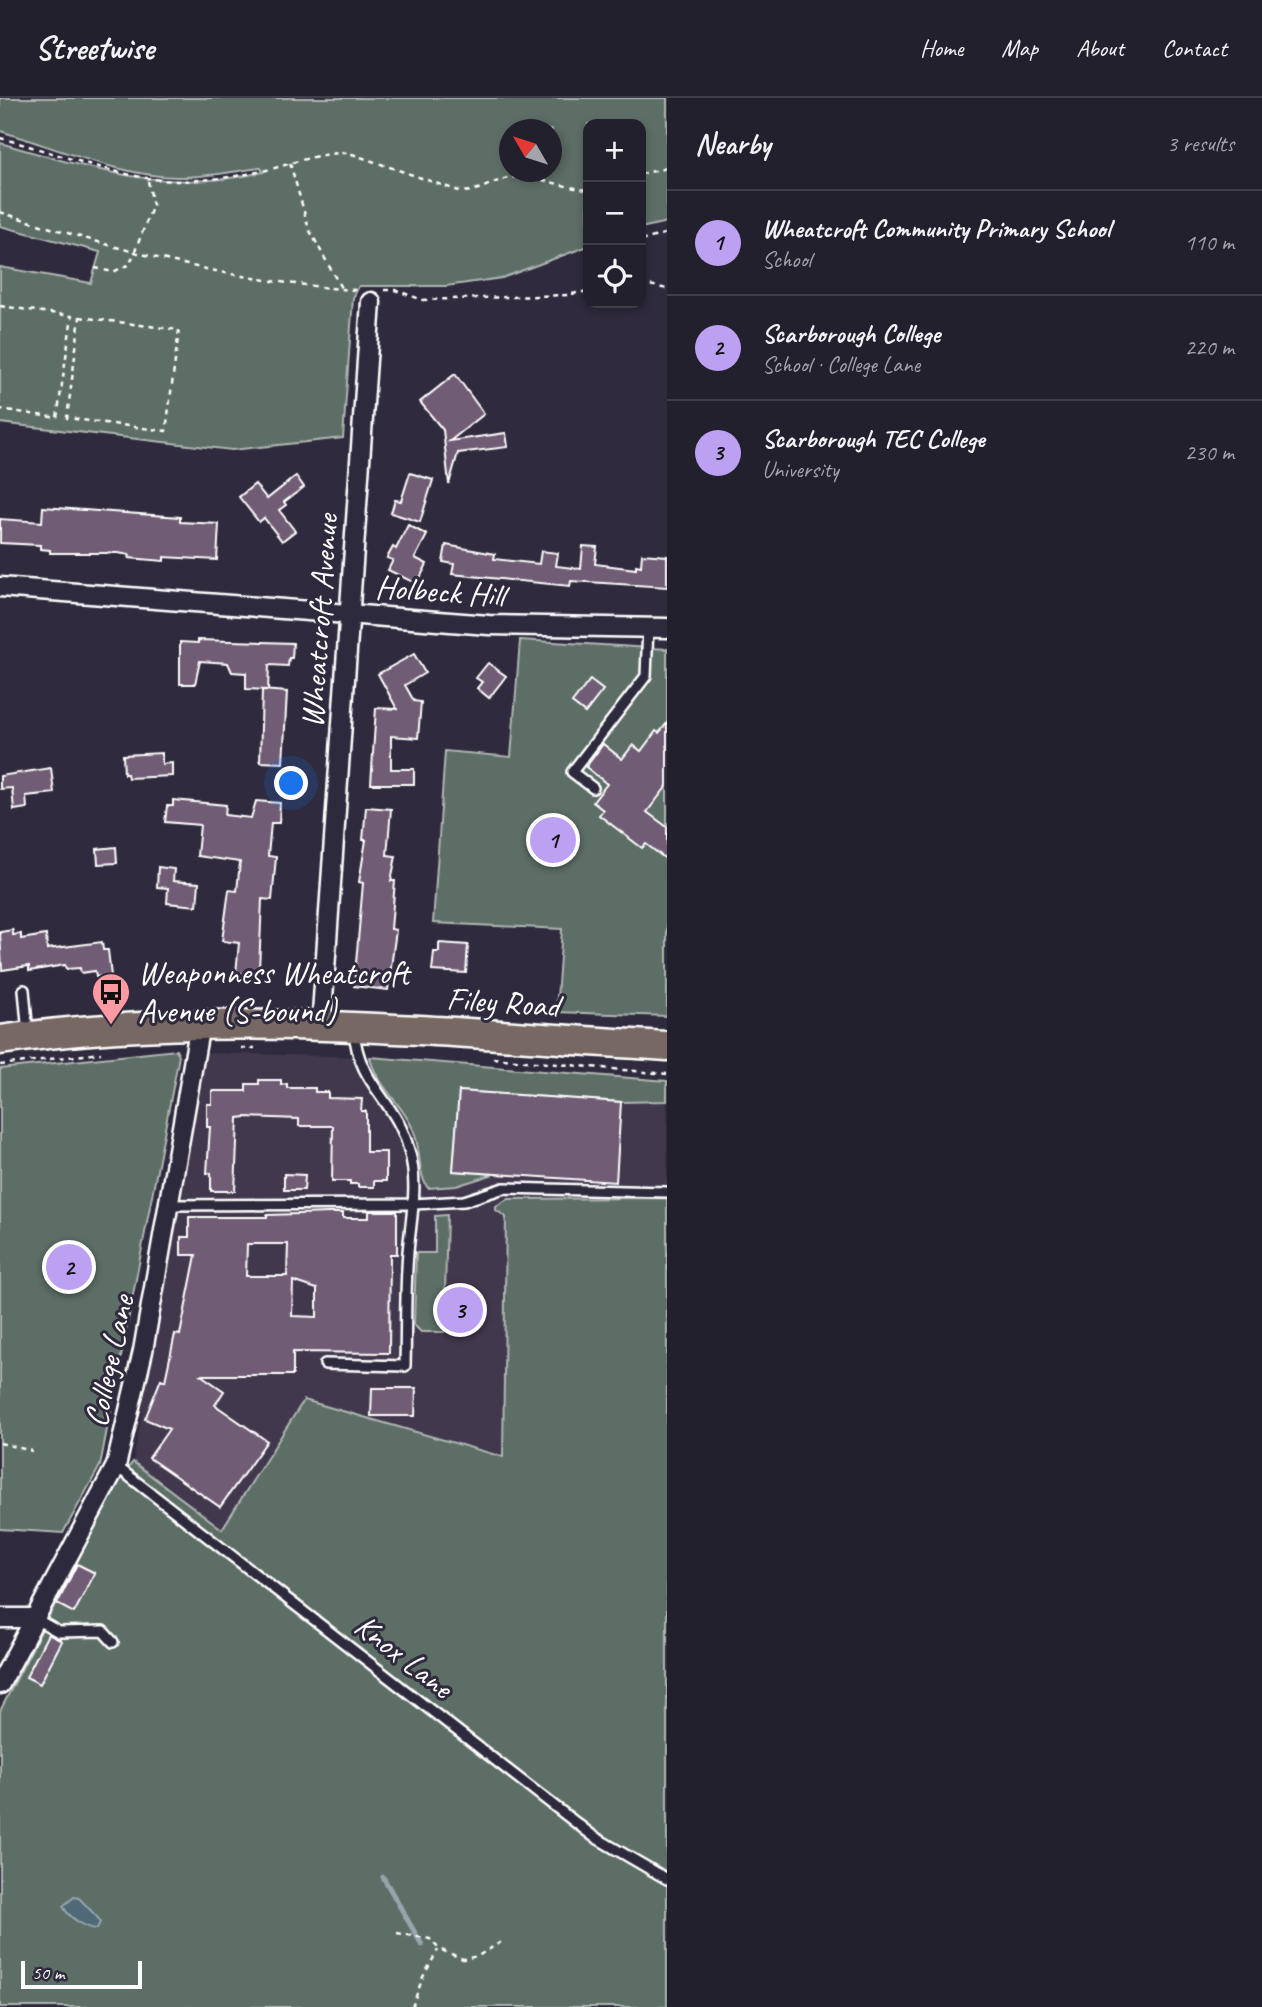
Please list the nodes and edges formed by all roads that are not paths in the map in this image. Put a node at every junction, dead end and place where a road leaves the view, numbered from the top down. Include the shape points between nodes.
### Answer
1 (373, 294) road end
2 (0, 587) edge
3 (350, 615) junction
4 (648, 627) junction
5 (667, 628) edge
6 (593, 788) dead end
7 (24, 990) dead end
8 (200, 1024) junction
9 (321, 1028) junction
10 (354, 1028) junction
11 (28, 1036) junction
12 (0, 1040) edge
13 (555, 1041) junction
14 (667, 1046) edge
15 (667, 1057) edge
16 (667, 1192) edge
17 (414, 1204) junction
18 (170, 1205) junction
19 (325, 1364) dead end
20 (116, 1466) junction
21 (0, 1618) edge
22 (34, 1618) junction
23 (113, 1643) dead end
24 (0, 1684) edge
25 (667, 1879) edge

1 - 3 street, Wheatcroft Avenue
2 - 3 street, Holbeck Hill
3 - 4 street, Holbeck Hill via 489,625
3 - 9 street, Wheatcroft Avenue
4 - 5 street, Holbeck Hill
4 - 6 lane via 646,676 572,772
7 - 11 lane
8 - 9 highway, Filey Road
8 - 11 highway, Filey Road via 136,1024
8 - 18 street, College Lane
9 - 10 highway, Filey Road
10 - 13 highway, Filey Road
10 - 17 lane via 365,1076 405,1133
11 - 12 highway, Filey Road
13 - 14 highway, Filey Road
13 - 15 highway via 614,1054
16 - 17 lane via 504,1188 464,1201
17 - 18 lane
17 - 19 lane via 405,1366
18 - 20 street, College Lane
20 - 22 street, College Lane
20 - 25 lane, Knox Lane via 593,1836
21 - 22 street
22 - 23 lane via 60,1632 103,1631
22 - 24 street, College Lane

